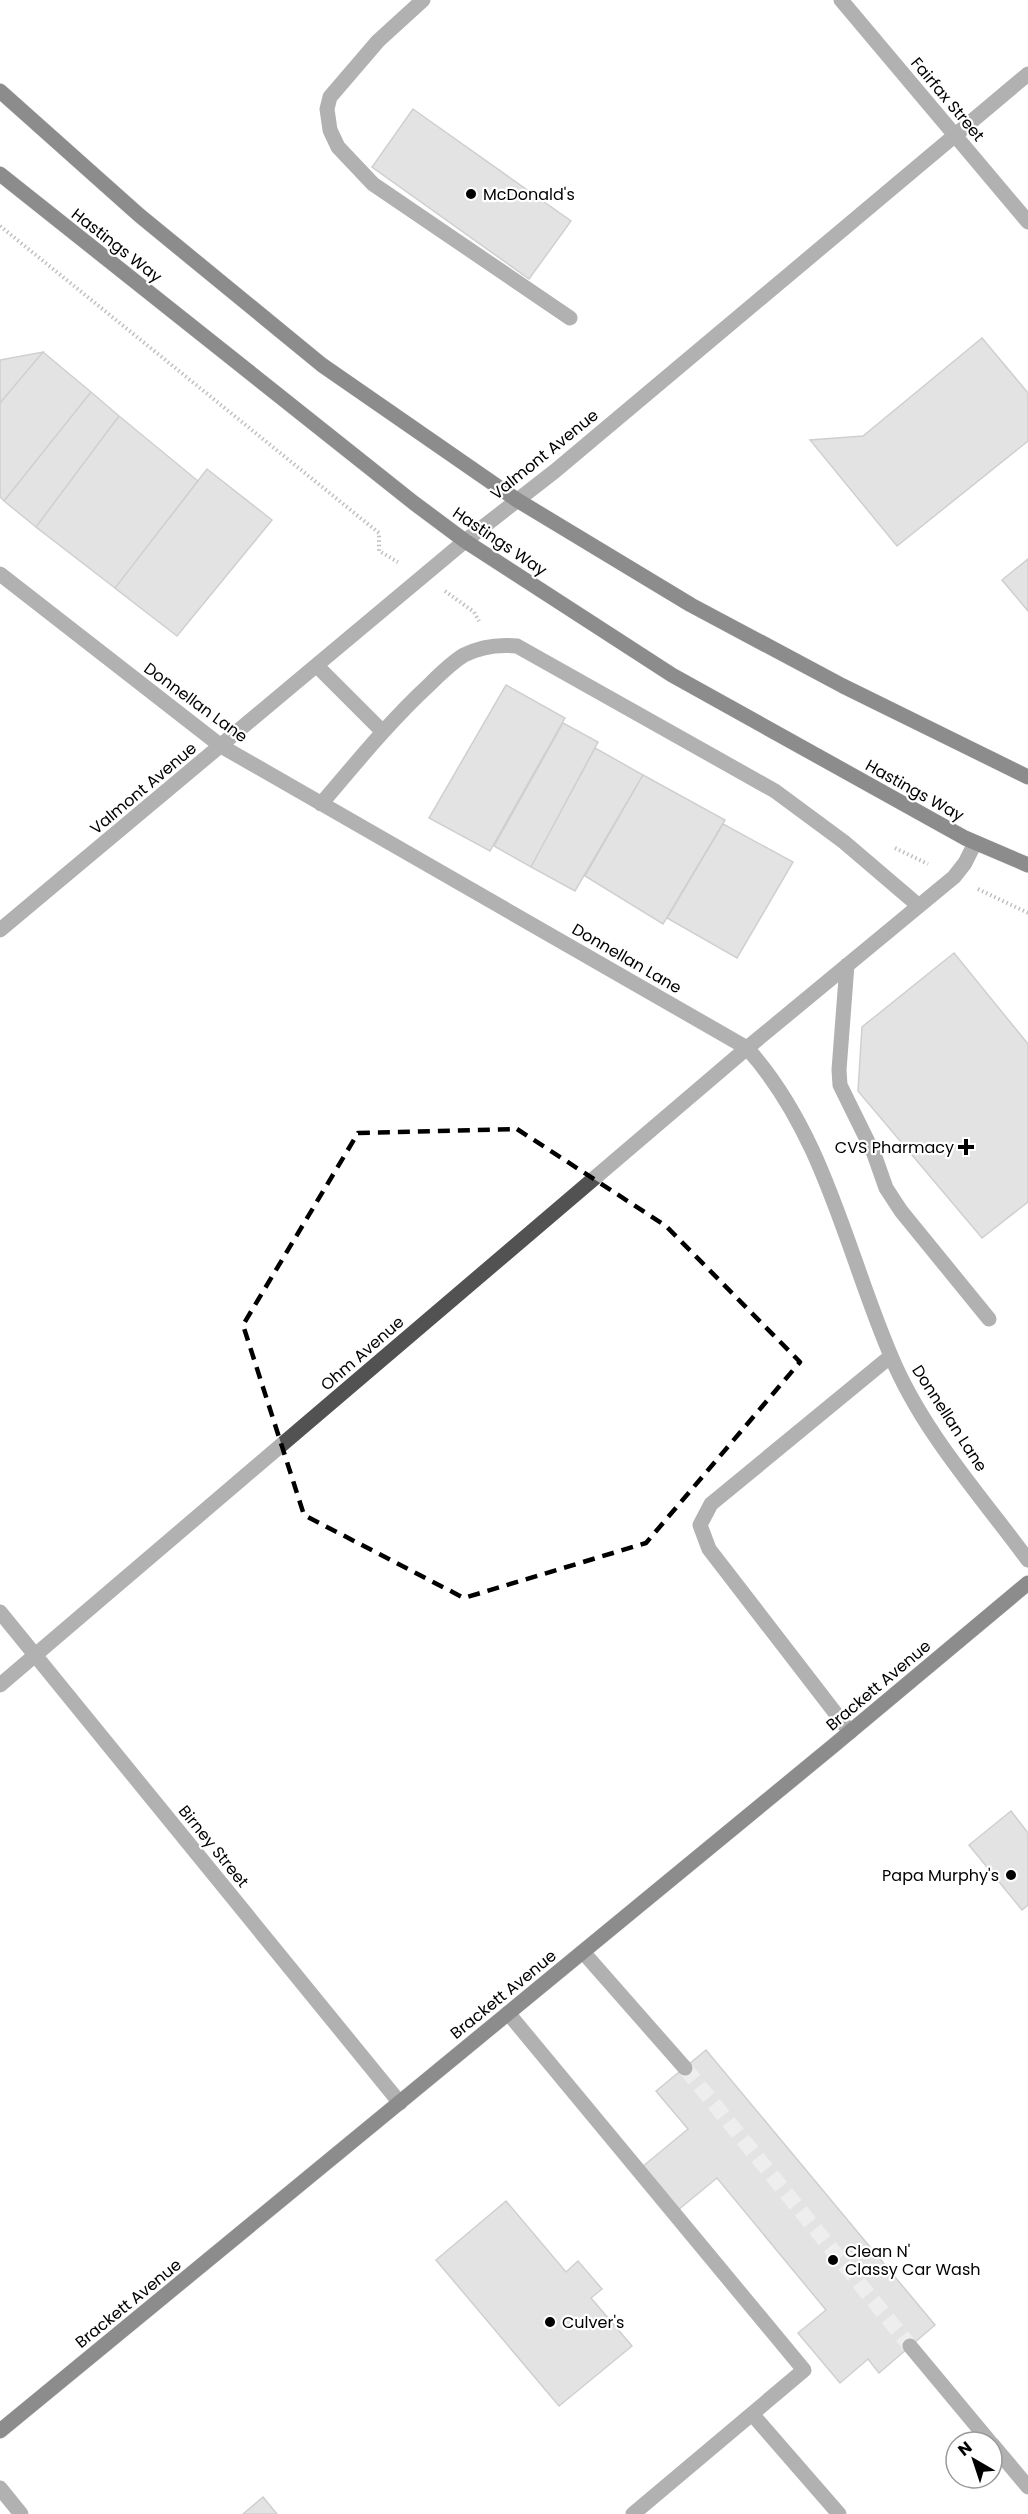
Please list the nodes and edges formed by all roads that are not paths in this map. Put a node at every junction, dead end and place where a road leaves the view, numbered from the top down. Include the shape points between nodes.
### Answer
1 (423, 0) edge
2 (841, 0) edge
3 (1028, 74) edge
4 (0, 91) edge
5 (954, 135) junction
6 (0, 174) edge
7 (1028, 222) edge
8 (570, 318) dead end
9 (517, 500) junction
10 (465, 541) junction
11 (0, 574) edge
12 (317, 666) junction
13 (383, 732) junction
14 (221, 746) junction
15 (1028, 777) edge
16 (321, 804) junction
17 (975, 843) junction
18 (1028, 865) edge
19 (919, 906) junction
20 (0, 930) edge
21 (847, 965) junction
22 (747, 1048) junction
23 (989, 1319) dead end
24 (891, 1356) junction
25 (1028, 1560) edge
26 (1028, 1583) edge
27 (0, 1612) edge
28 (36, 1655) junction
29 (0, 1685) edge
30 (850, 1732) junction
31 (583, 1952) junction
32 (508, 2013) junction
33 (685, 2068) tunnel mouth
34 (400, 2103) junction
35 (910, 2346) tunnel mouth
36 (752, 2414) junction
37 (980, 2430) edge
38 (0, 2431) edge
39 (1004, 2458) edge
40 (1028, 2487) edge
41 (0, 2488) edge
42 (21, 2514) edge
43 (633, 2514) edge
44 (838, 2514) edge

1 - 8 street via 378,41 330,97 330,130 338,147 373,184
2 - 5 street, Fairfax Street
3 - 5 street, Valmont Avenue
4 - 9 main road via 139,215 322,365
5 - 7 street, Fairfax Street
5 - 9 street, Valmont Avenue
6 - 10 main road, Hastings Way
9 - 10 street, Valmont Avenue
9 - 15 main road via 691,606
10 - 12 street, Valmont Avenue
10 - 17 main road, Hastings Way via 672,675
11 - 14 street, Donnellan Lane
12 - 13 street
12 - 14 street, Valmont Avenue
13 - 16 street
13 - 19 street via 403,709 464,656 484,647 517,646 775,791
14 - 16 street, Donnellan Lane
14 - 20 street, Valmont Avenue
16 - 22 street, Donnellan Lane
17 - 18 main road, Hastings Way
17 - 19 street, Ohm Avenue via 954,877
19 - 21 street, Ohm Avenue
21 - 22 street, Ohm Avenue
21 - 23 street via 840,1085 886,1188
22 - 24 street, Donnellan Lane via 786,1101 820,1164
22 - 28 street, Ohm Avenue
24 - 25 street, Donnellan Lane via 906,1389 940,1441
24 - 30 street via 711,1504 700,1525 709,1549
26 - 30 main road, Brackett Avenue
27 - 28 street, Birney Street
28 - 29 street, Ohm Avenue
28 - 34 street, Birney Street
30 - 31 main road, Brackett Avenue
31 - 32 main road, Brackett Avenue
31 - 33 street
32 - 34 main road, Brackett Avenue
32 - 36 street via 804,2370
34 - 38 main road, Brackett Avenue
35 - 37 street
36 - 43 street
36 - 44 street
39 - 40 street
41 - 42 street

